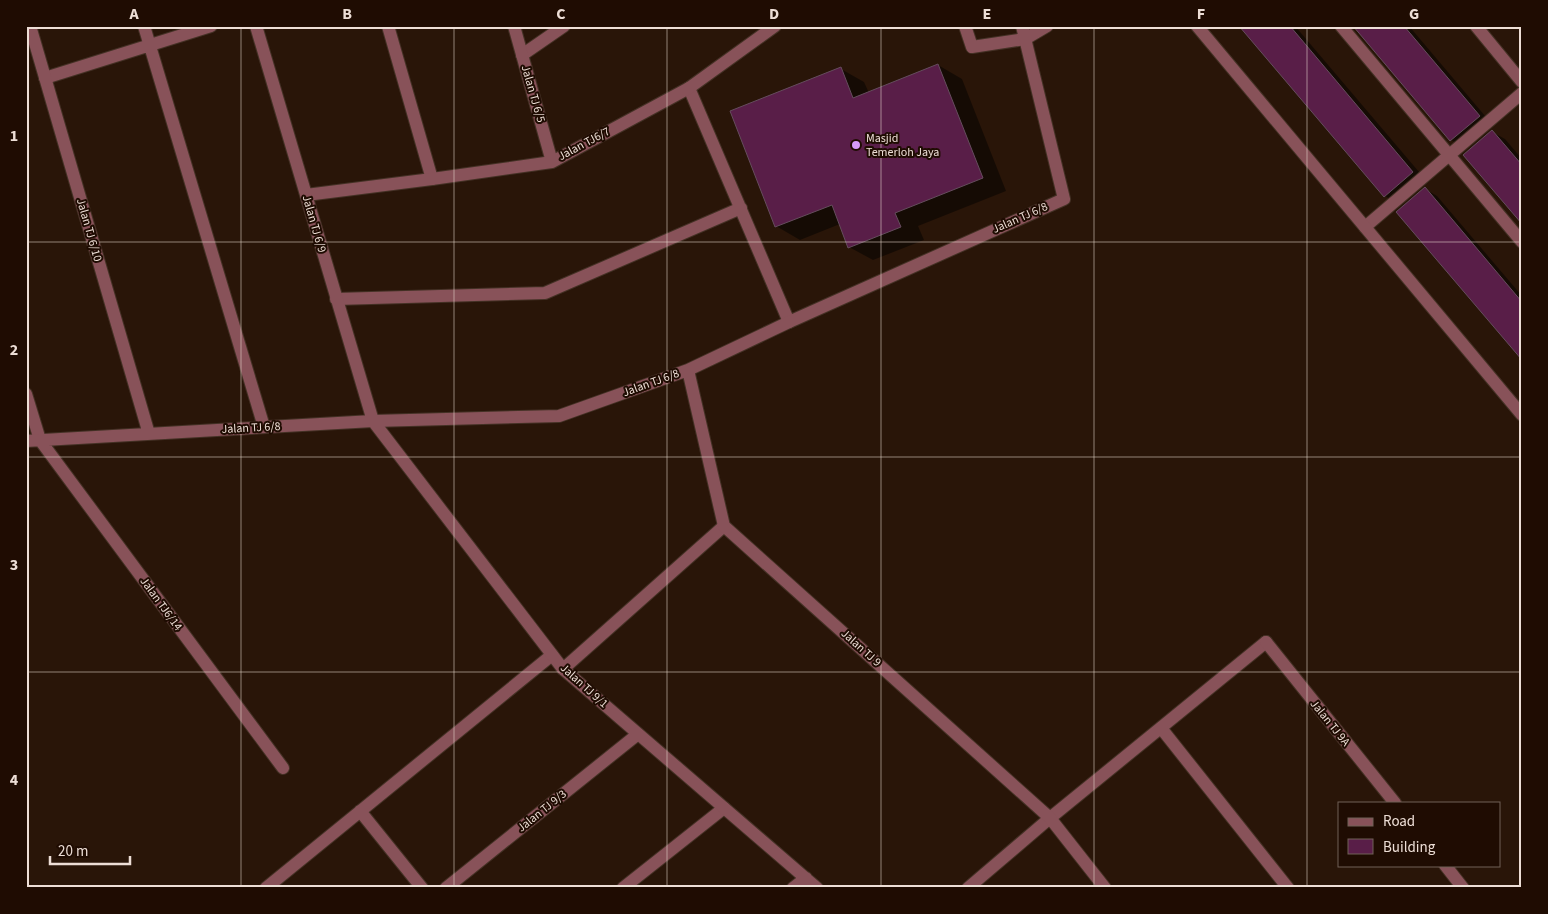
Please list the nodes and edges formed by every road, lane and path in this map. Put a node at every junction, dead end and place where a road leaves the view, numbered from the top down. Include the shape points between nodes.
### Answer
1 (30, 26) edge
2 (144, 26) edge
3 (211, 26) edge
4 (256, 26) edge
5 (388, 26) edge
6 (514, 26) edge
7 (564, 26) edge
8 (775, 26) edge
9 (965, 26) edge
10 (1047, 26) edge
11 (1197, 26) edge
12 (1341, 26) edge
13 (1476, 26) edge
14 (1023, 32) edge
15 (150, 46) junction
16 (522, 55) junction
17 (45, 78) junction
18 (1522, 82) edge
19 (689, 88) junction
20 (1522, 93) edge
21 (1450, 156) junction
22 (552, 162) junction
23 (432, 179) junction
24 (306, 195) junction
25 (741, 208) junction
26 (1365, 227) junction
27 (1522, 242) edge
28 (336, 299) junction
29 (789, 322) junction
30 (688, 370) junction
31 (26, 394) edge
32 (1522, 414) edge
33 (373, 421) junction
34 (264, 427) junction
35 (149, 434) junction
36 (40, 440) junction
37 (26, 441) edge
38 (724, 526) junction
39 (552, 655) junction
40 (563, 669) junction
41 (1161, 728) junction
42 (638, 734) junction
43 (282, 768) dead end
44 (1394, 802) edge
45 (724, 808) junction
46 (360, 811) junction
47 (1050, 818) junction
48 (1446, 866) edge
49 (806, 878) junction
50 (266, 888) edge
51 (422, 888) edge
52 (446, 888) edge
53 (623, 888) edge
54 (794, 888) edge
55 (817, 888) edge
56 (968, 888) edge
57 (1105, 888) edge
58 (1288, 888) edge
59 (1463, 888) edge

1 - 17 street, Jalan TJ 6/10
2 - 15 street
3 - 15 street
4 - 24 street, Jalan TJ 6/9
5 - 23 street
6 - 16 street, Jalan TJ 6/5
7 - 16 street
8 - 19 street, Jalan TJ6/7
9 - 14 street via 972,47
10 - 14 street
11 - 26 street
12 - 21 street
13 - 18 street
14 - 29 street, Jalan TJ 6/8 via 1064,199
15 - 17 street
15 - 34 street
16 - 22 street, Jalan TJ 6/5
17 - 35 street, Jalan TJ 6/10
19 - 22 street, Jalan TJ6/7
19 - 25 street
20 - 21 street
21 - 26 street
21 - 27 street
22 - 23 street, Jalan TJ6/7
23 - 24 street, Jalan TJ6/7
24 - 28 street, Jalan TJ 6/9
25 - 28 street via 545,293
25 - 29 street
26 - 32 street
28 - 33 street, Jalan TJ 6/9
29 - 30 street, Jalan TJ 6/8
30 - 33 street, Jalan TJ 6/8 via 559,416
30 - 38 street
31 - 36 street, Jalan TJ6/14
33 - 34 street, Jalan TJ 6/8
33 - 39 street, Jalan TJ 9/1
34 - 35 street, Jalan TJ 6/8
35 - 36 street, Jalan TJ 6/8
36 - 37 street, Jalan TJ 6/8
36 - 43 street, Jalan TJ6/14
38 - 40 street
38 - 47 street, Jalan TJ 9
39 - 40 street, Jalan TJ 9/1
39 - 46 street
40 - 42 street, Jalan TJ 9/1
41 - 44 street, Jalan TJ 9A via 1266,642
41 - 47 street
41 - 58 street
42 - 45 street, Jalan TJ 9/1
42 - 52 street, Jalan TJ 9/3
45 - 49 street, Jalan TJ 9/1
45 - 53 street
46 - 50 street
46 - 51 street
47 - 56 street
47 - 57 street, Jalan TJ 9
48 - 59 street
49 - 54 street
49 - 55 street, Jalan TJ 9/1

